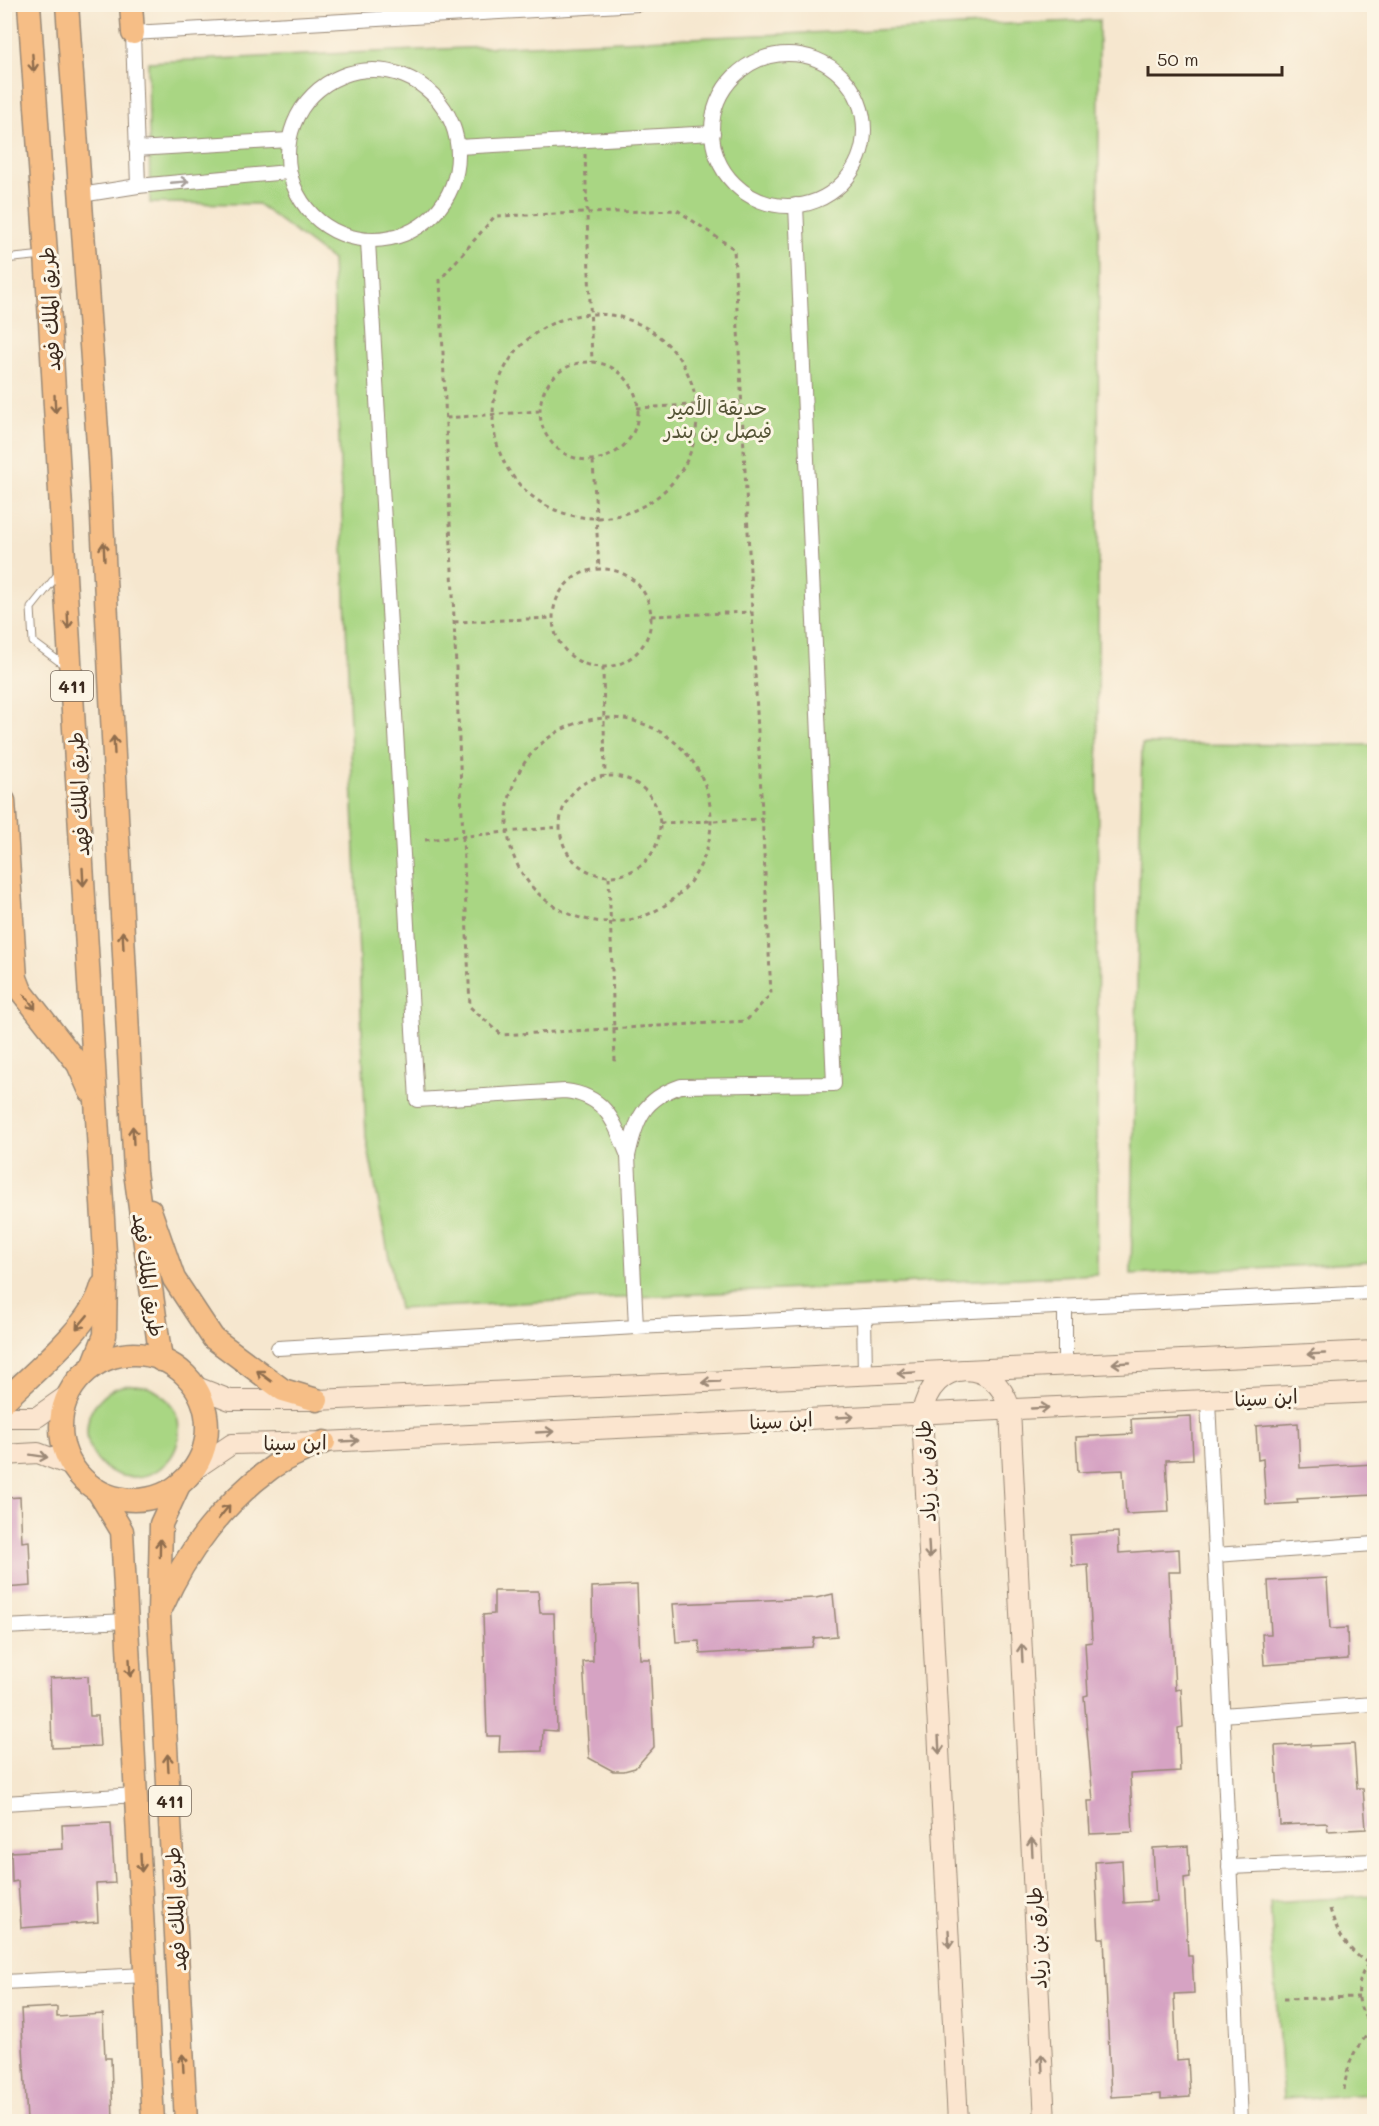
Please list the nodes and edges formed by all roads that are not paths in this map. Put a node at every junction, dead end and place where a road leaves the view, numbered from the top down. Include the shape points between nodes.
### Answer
1 (29, 4) edge
2 (67, 4) edge
3 (131, 4) edge
4 (638, 4) edge
5 (133, 33) junction
6 (713, 133) junction
7 (289, 140) junction
8 (458, 147) junction
9 (136, 149) junction
10 (288, 172) junction
11 (138, 186) junction
12 (81, 195) junction
13 (796, 205) junction
14 (368, 242) junction
15 (46, 254) junction
16 (4, 259) edge
17 (65, 566) junction
18 (71, 669) junction
19 (4, 801) edge
20 (97, 1114) junction
21 (628, 1156) junction
22 (135, 1172) junction
23 (106, 1270) junction
24 (1374, 1292) edge
25 (1065, 1307) junction
26 (864, 1316) junction
27 (636, 1327) junction
28 (278, 1348) dead end
29 (1374, 1351) edge
30 (161, 1360) junction
31 (93, 1366) junction
32 (1065, 1366) junction
33 (966, 1370) junction
34 (865, 1375) junction
35 (194, 1386) junction
36 (1374, 1392) edge
37 (68, 1395) junction
38 (316, 1400) junction
39 (1208, 1400) junction
40 (4, 1401) edge
41 (1010, 1409) junction
42 (922, 1414) junction
43 (4, 1417) edge
44 (324, 1442) junction
45 (4, 1455) edge
46 (72, 1466) junction
47 (195, 1468) junction
48 (179, 1485) junction
49 (98, 1491) junction
50 (1374, 1544) edge
51 (1215, 1555) junction
52 (159, 1614) junction
53 (127, 1621) junction
54 (4, 1627) edge
55 (1374, 1704) edge
56 (1222, 1715) junction
57 (137, 1795) junction
58 (4, 1803) edge
59 (1374, 1861) edge
60 (1229, 1867) junction
61 (146, 1975) junction
62 (4, 1982) edge
63 (153, 2121) edge
64 (186, 2121) edge
65 (958, 2121) edge
66 (1045, 2121) edge
67 (1240, 2121) edge

1 -> 15 main road, طريق الملك فهد / 411
2 - 12 main road, طريق الملك فهد / 411
3 - 5 main road
4 - 5 street
5 - 9 street
6 - 8 street
6 - 13 street via 721,167 736,187 757,200
6 - 13 street via 712,119 720,95 735,75 755,61 780,55 805,56 828,66 848,83 860,105 864,130 860,155 848,177 830,194
7 - 8 street via 299,113 317,90 342,76 370,70 397,73 422,85 442,104 455,129
7 - 9 street
7 - 10 street
8 - 14 street via 455,183 442,207 422,226 397,238
9 - 11 street
11 -> 10 street
10 - 14 street via 298,196 316,219 341,235
11 - 12 street
22 -> 12 main road, طريق الملك فهد / 411 via 99,459
13 - 21 street via 834,1084 681,1086 663,1092 647,1105 635,1124
14 - 21 street via 417,1100 584,1094 603,1107
15 - 16 lane
15 -> 17 main road, طريق الملك فهد / 411
17 -> 18 main road, طريق الملك فهد / 411
17 - 18 lane via 31,609 33,642
18 -> 20 main road, طريق الملك فهد / 411
19 -> 20 main road via 16,978 21,991 78,1064 88,1081
20 - 23 main road, طريق الملك فهد / 411
21 - 27 street
22 - 30 main road, طريق الملك فهد / 411
38 -> 22 main road via 283,1390 213,1338 174,1279
23 - 31 main road, طريق الملك فهد / 411 via 105,1335
23 -> 40 main road via 98,1300 82,1323
24 - 25 street
25 - 26 street
25 - 32 street
26 - 27 street
26 - 34 street
27 - 28 street
29 -> 32 street, ابن سينا
30 - 31 main road, 411 via 138,1354 115,1357
30 - 35 main road, 411 via 180,1370
31 - 37 main road, 411
32 - 33 street, ابن سينا
33 -> 34 street, ابن سينا
33 - 41 street, طارق بن زياد via 979,1372 1000,1386
33 - 42 street, طارق بن زياد via 940,1378 930,1388
34 -> 38 street, ابن سينا
35 - 38 street, ابن سينا via 230,1401
35 - 47 main road, 411 via 204,1406 207,1427 204,1449
36 - 39 street, ابن سينا
37 - 43 street via 37,1418
37 - 46 main road, 411 via 61,1419 62,1443
41 -> 39 street, ابن سينا
39 - 51 street
41 - 42 street, ابن سينا
66 -> 41 street, طارق بن زياد
44 -> 42 street, ابن سينا
42 -> 65 street, طارق بن زياد
44 - 47 street, ابن سينا via 232,1444
52 -> 44 main road via 175,1578 227,1507 271,1468
45 -> 46 street via 38,1453
46 - 49 main road, 411
47 - 48 main road, 411
48 - 49 main road, 411 via 160,1496 139,1500
52 -> 48 main road, طريق الملك فهد / 411 via 161,1524
49 - 53 main road, طريق الملك فهد / 411 via 122,1531
50 - 51 street
51 - 56 street
64 -> 52 main road, طريق الملك فهد / 411
53 - 54 street
53 -> 57 main road, طريق الملك فهد / 411
55 - 56 street
56 - 60 street
57 - 58 street
57 -> 61 main road, طريق الملك فهد / 411
59 - 60 street
60 - 67 street
61 - 62 street
61 - 63 main road, طريق الملك فهد / 411

